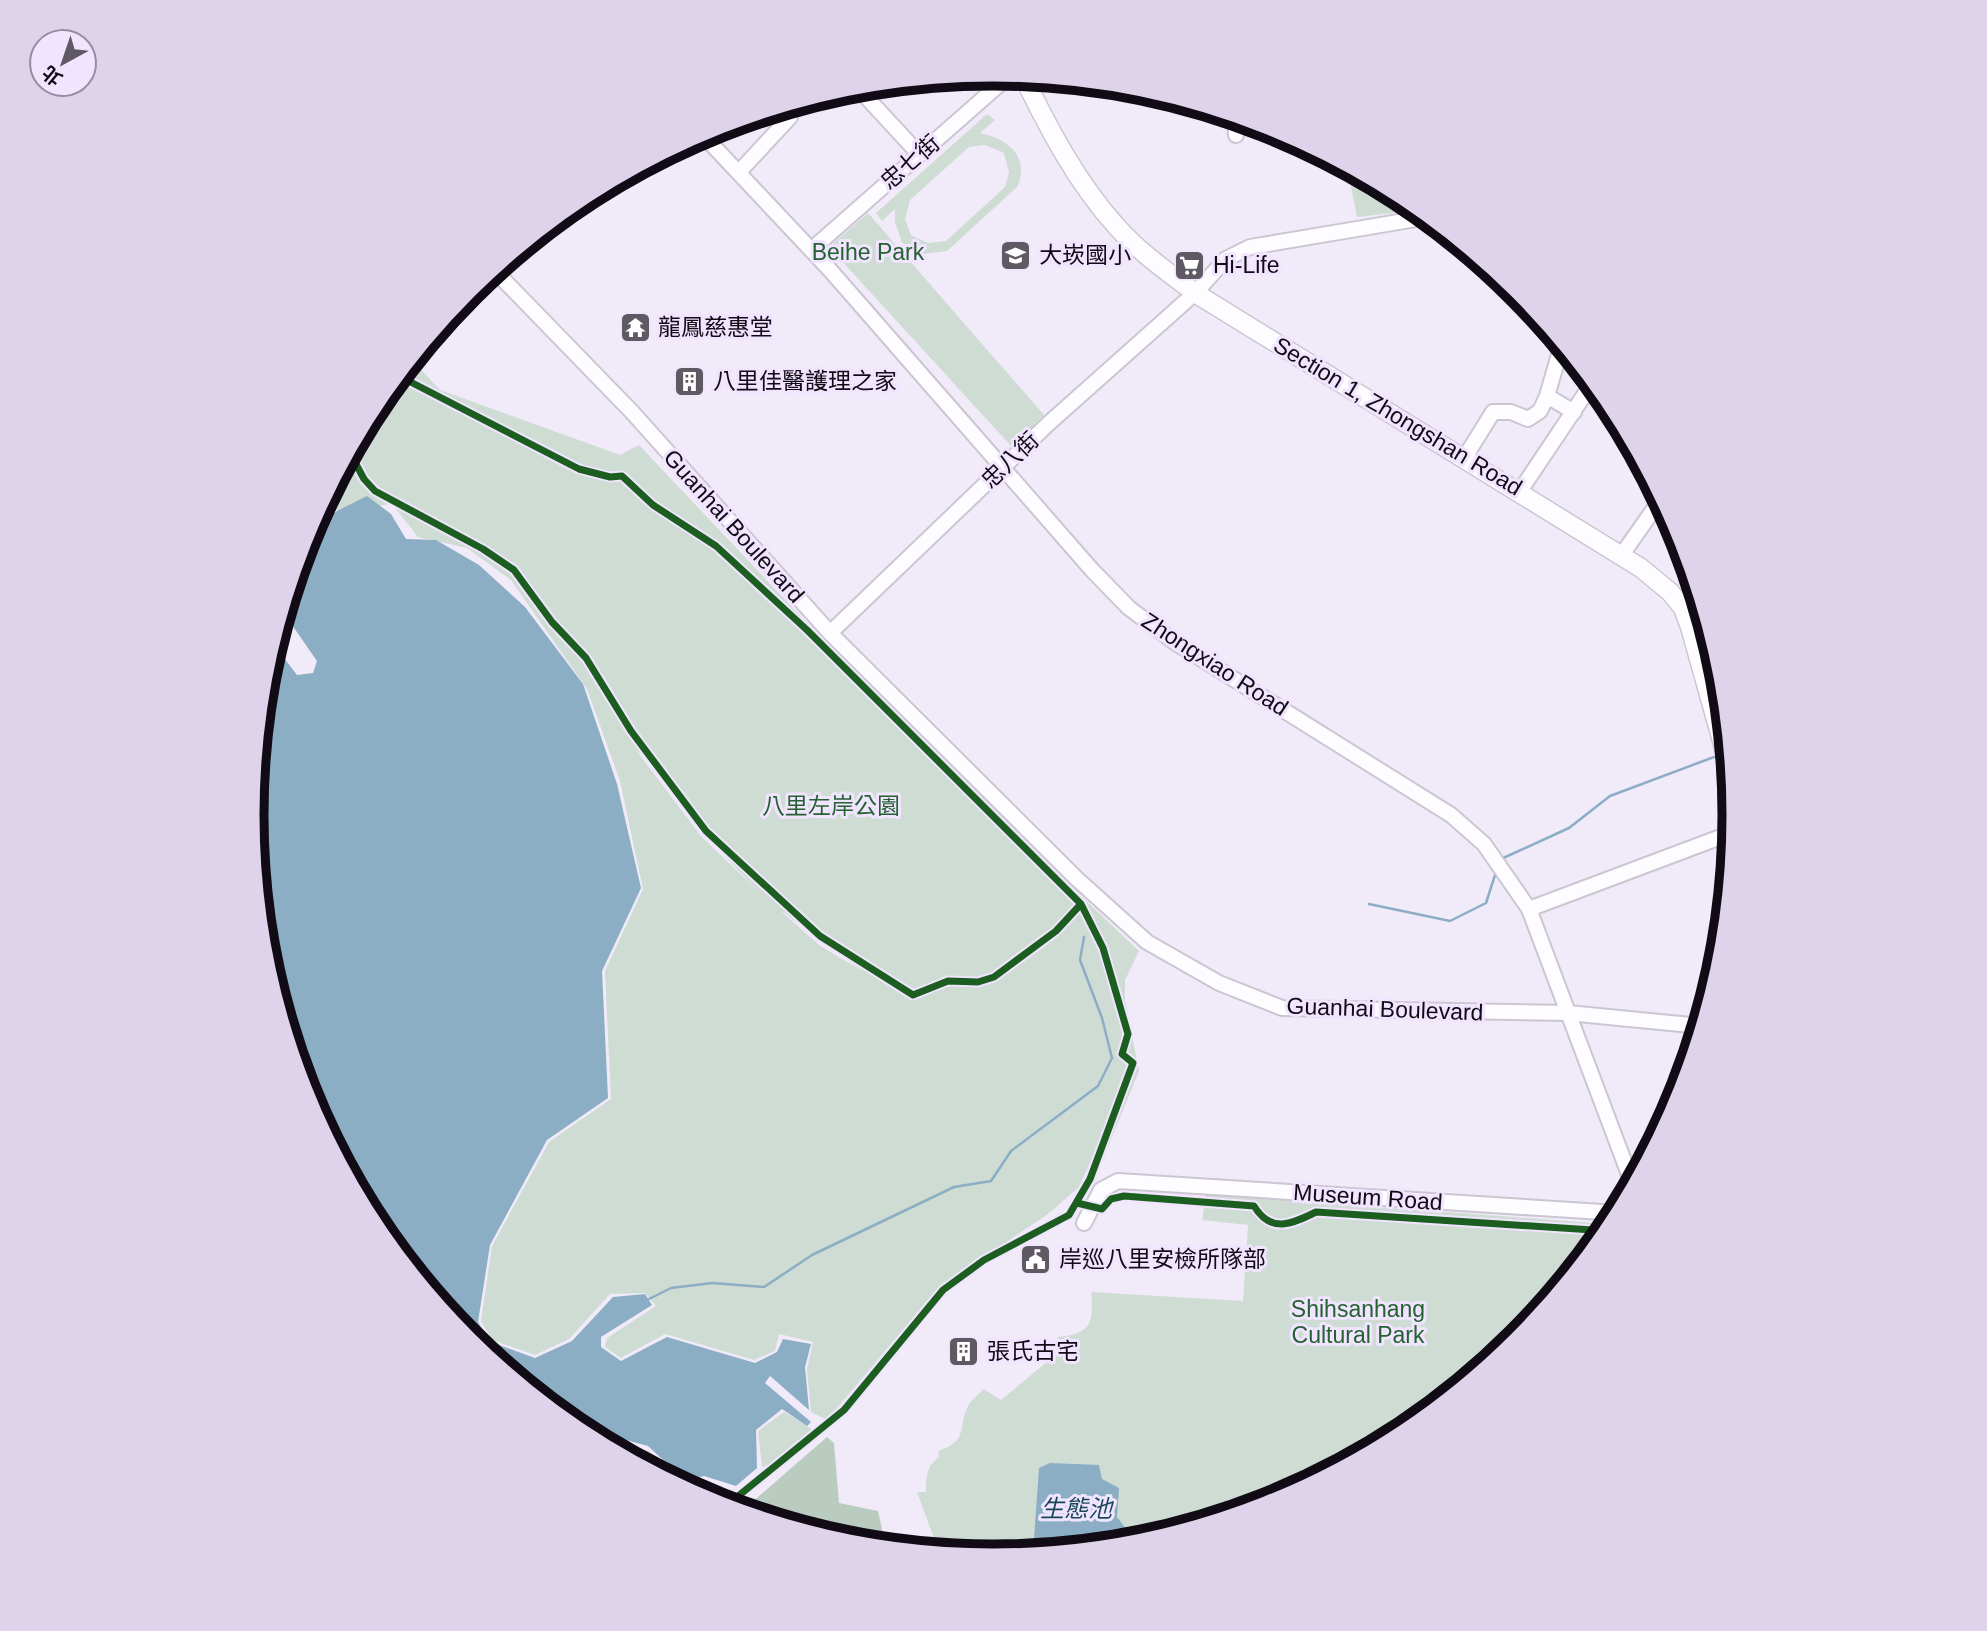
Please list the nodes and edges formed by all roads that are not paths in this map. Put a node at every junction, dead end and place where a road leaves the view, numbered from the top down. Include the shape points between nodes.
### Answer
1 (997, 86) edge
2 (1028, 87) edge
3 (867, 97) edge
4 (790, 117) dead end
5 (1235, 127) edge
6 (1236, 135) dead end
7 (710, 143) edge
8 (919, 154) junction
9 (739, 172) junction
10 (1414, 219) edge
11 (811, 250) junction
12 (501, 277) edge
13 (1195, 293) junction
14 (1559, 355) edge
15 (1587, 392) edge
16 (1547, 396) junction
17 (1574, 412) junction
18 (1465, 457) junction
19 (1002, 466) junction
20 (1520, 491) junction
21 (1655, 508) edge
22 (1621, 556) junction
23 (830, 633) junction
24 (1718, 728) edge
25 (1723, 836) edge
26 (1528, 909) junction
27 (1568, 1013) junction
28 (1692, 1025) edge
29 (1629, 1173) edge
30 (1605, 1212) edge
31 (1084, 1223) dead end

1 - 8 street, 忠七街
2 - 13 main road, Section 1, Zhongshan Road via 1055,141 1116,227
3 - 8 street
4 - 9 street
5 - 6 street
7 - 9 street, Zhongxiao Road
8 - 11 street, 忠七街
9 - 11 street, Zhongxiao Road
10 - 13 street, 忠八街 via 1250,247 1226,259
11 - 19 street, Zhongxiao Road
12 - 23 street, Guanhai Boulevard via 632,412
13 - 18 main road, Section 1, Zhongshan Road
13 - 19 street, 忠八街
14 - 16 street
15 - 17 street
16 - 17 street
16 - 18 street via 1541,411 1528,419 1511,412 1493,412
17 - 20 street
18 - 20 main road, Section 1, Zhongshan Road
19 - 23 street, 忠八街
19 - 26 street, Zhongxiao Road via 1129,608 1173,641 1451,815 1484,844
20 - 22 main road, Section 1, Zhongshan Road
21 - 22 street
22 - 24 main road, Section 1, Zhongshan Road via 1670,592 1683,608
23 - 27 street, Guanhai Boulevard via 1147,942 1219,983 1282,1008
25 - 26 street
26 - 27 street, Zhongxiao Road
27 - 28 street, Guanhai Boulevard
27 - 29 street, Zhongxiao Road
30 - 31 street, Museum Road via 1118,1181 1101,1190

